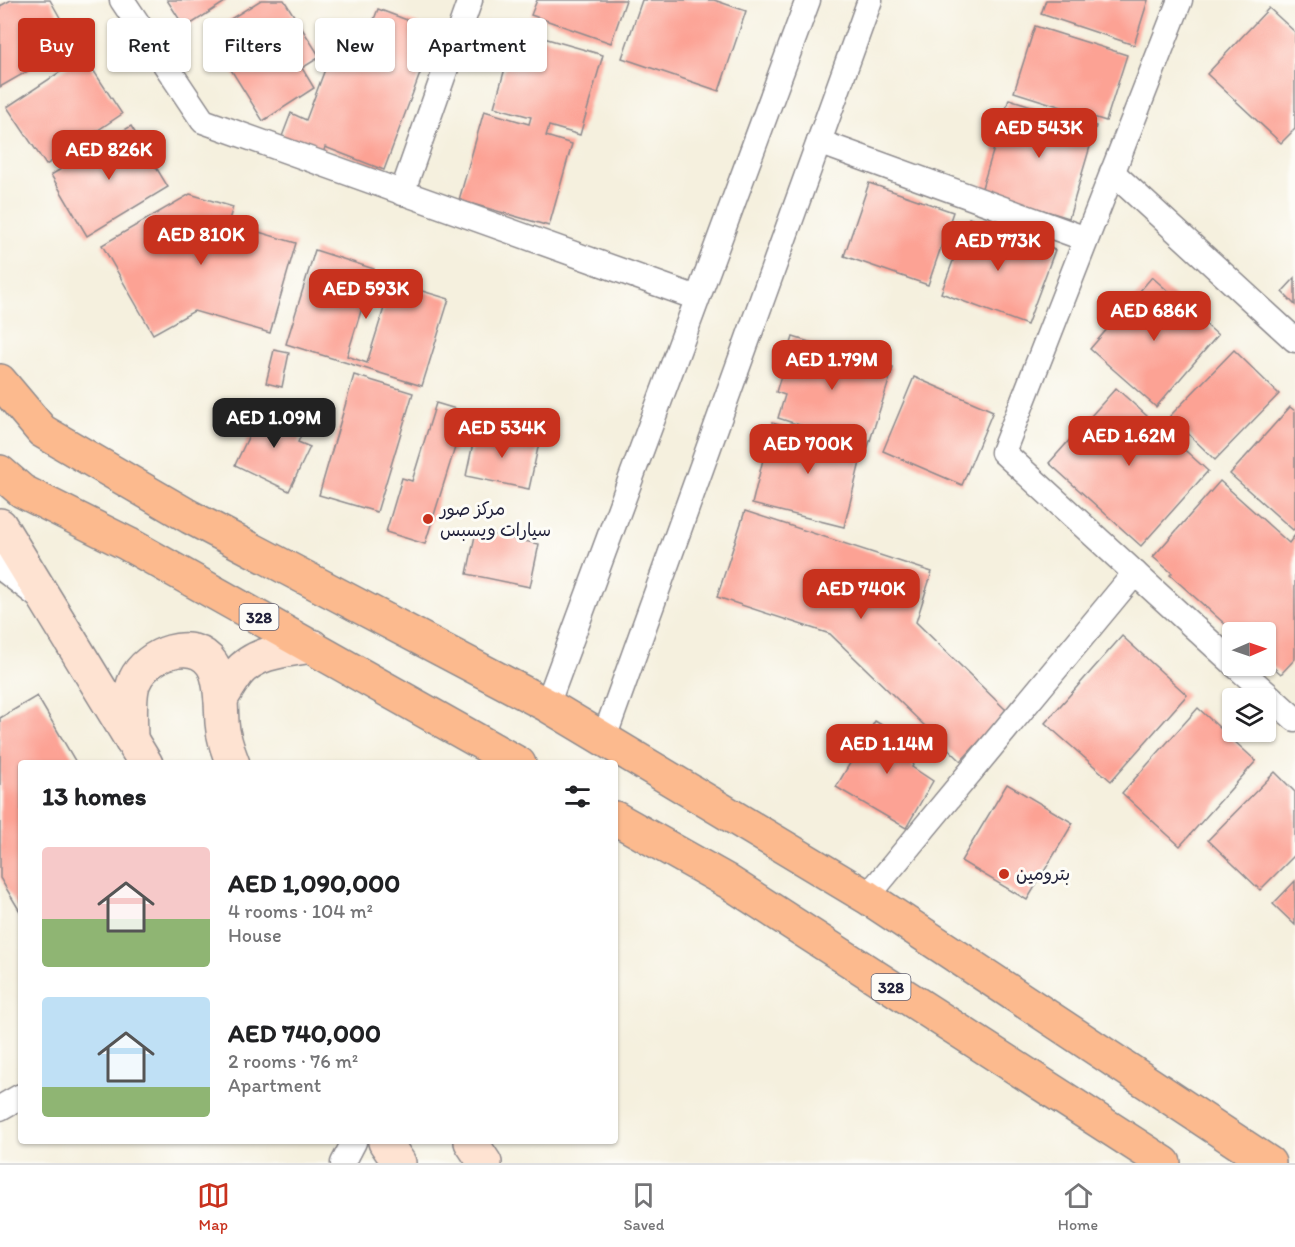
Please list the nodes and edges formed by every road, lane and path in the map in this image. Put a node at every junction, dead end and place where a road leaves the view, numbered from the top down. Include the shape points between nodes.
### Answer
1 (122, 0) edge
2 (808, 0) edge
3 (870, 0) edge
4 (1180, 0) edge
5 (468, 1) edge
6 (819, 142) junction
7 (1112, 172) junction
8 (402, 193) junction
9 (1086, 239) junction
10 (697, 298) junction
11 (1295, 340) edge
12 (0, 381) edge
13 (0, 472) edge
14 (0, 525) edge
15 (0, 567) edge
16 (1135, 573) junction
17 (48, 603) junction
18 (312, 646) junction
19 (1222, 653) edge
20 (1247, 676) edge
21 (221, 699) junction
22 (548, 705) junction
23 (1295, 720) edge
24 (604, 738) junction
25 (138, 752) edge
26 (231, 760) edge
27 (512, 760) edge
28 (618, 820) edge
29 (867, 897) junction
30 (18, 1098) edge
31 (0, 1108) edge
32 (353, 1144) edge
33 (386, 1144) edge
34 (472, 1144) edge
35 (343, 1163) edge
36 (399, 1163) edge
37 (485, 1163) edge
38 (1164, 1163) edge
39 (1269, 1163) edge

1 - 8 street via 203,121
2 - 10 street
3 - 6 street
4 - 7 street
5 - 8 street
6 - 9 street
6 - 24 street
7 - 9 street
7 - 11 street
8 - 10 street
9 - 16 street via 1003,452
10 - 22 street
12 - 22 main road via 42,431 190,517
13 - 18 main road, 328 via 22,491 128,544
14 - 17 main road
15 - 17 street
16 - 19 street
16 - 29 street
17 - 25 main road
18 - 21 main road via 260,657 238,672
18 - 27 main road, 328
20 - 23 street
21 - 25 main road via 212,664 195,651 176,649 152,659 134,680 131,702
21 - 26 main road via 222,725
22 - 24 main road
24 - 29 main road
28 - 38 main road, 328 via 737,888
29 - 39 main road
30 - 31 street
32 - 35 street
33 - 36 main road
34 - 37 main road

